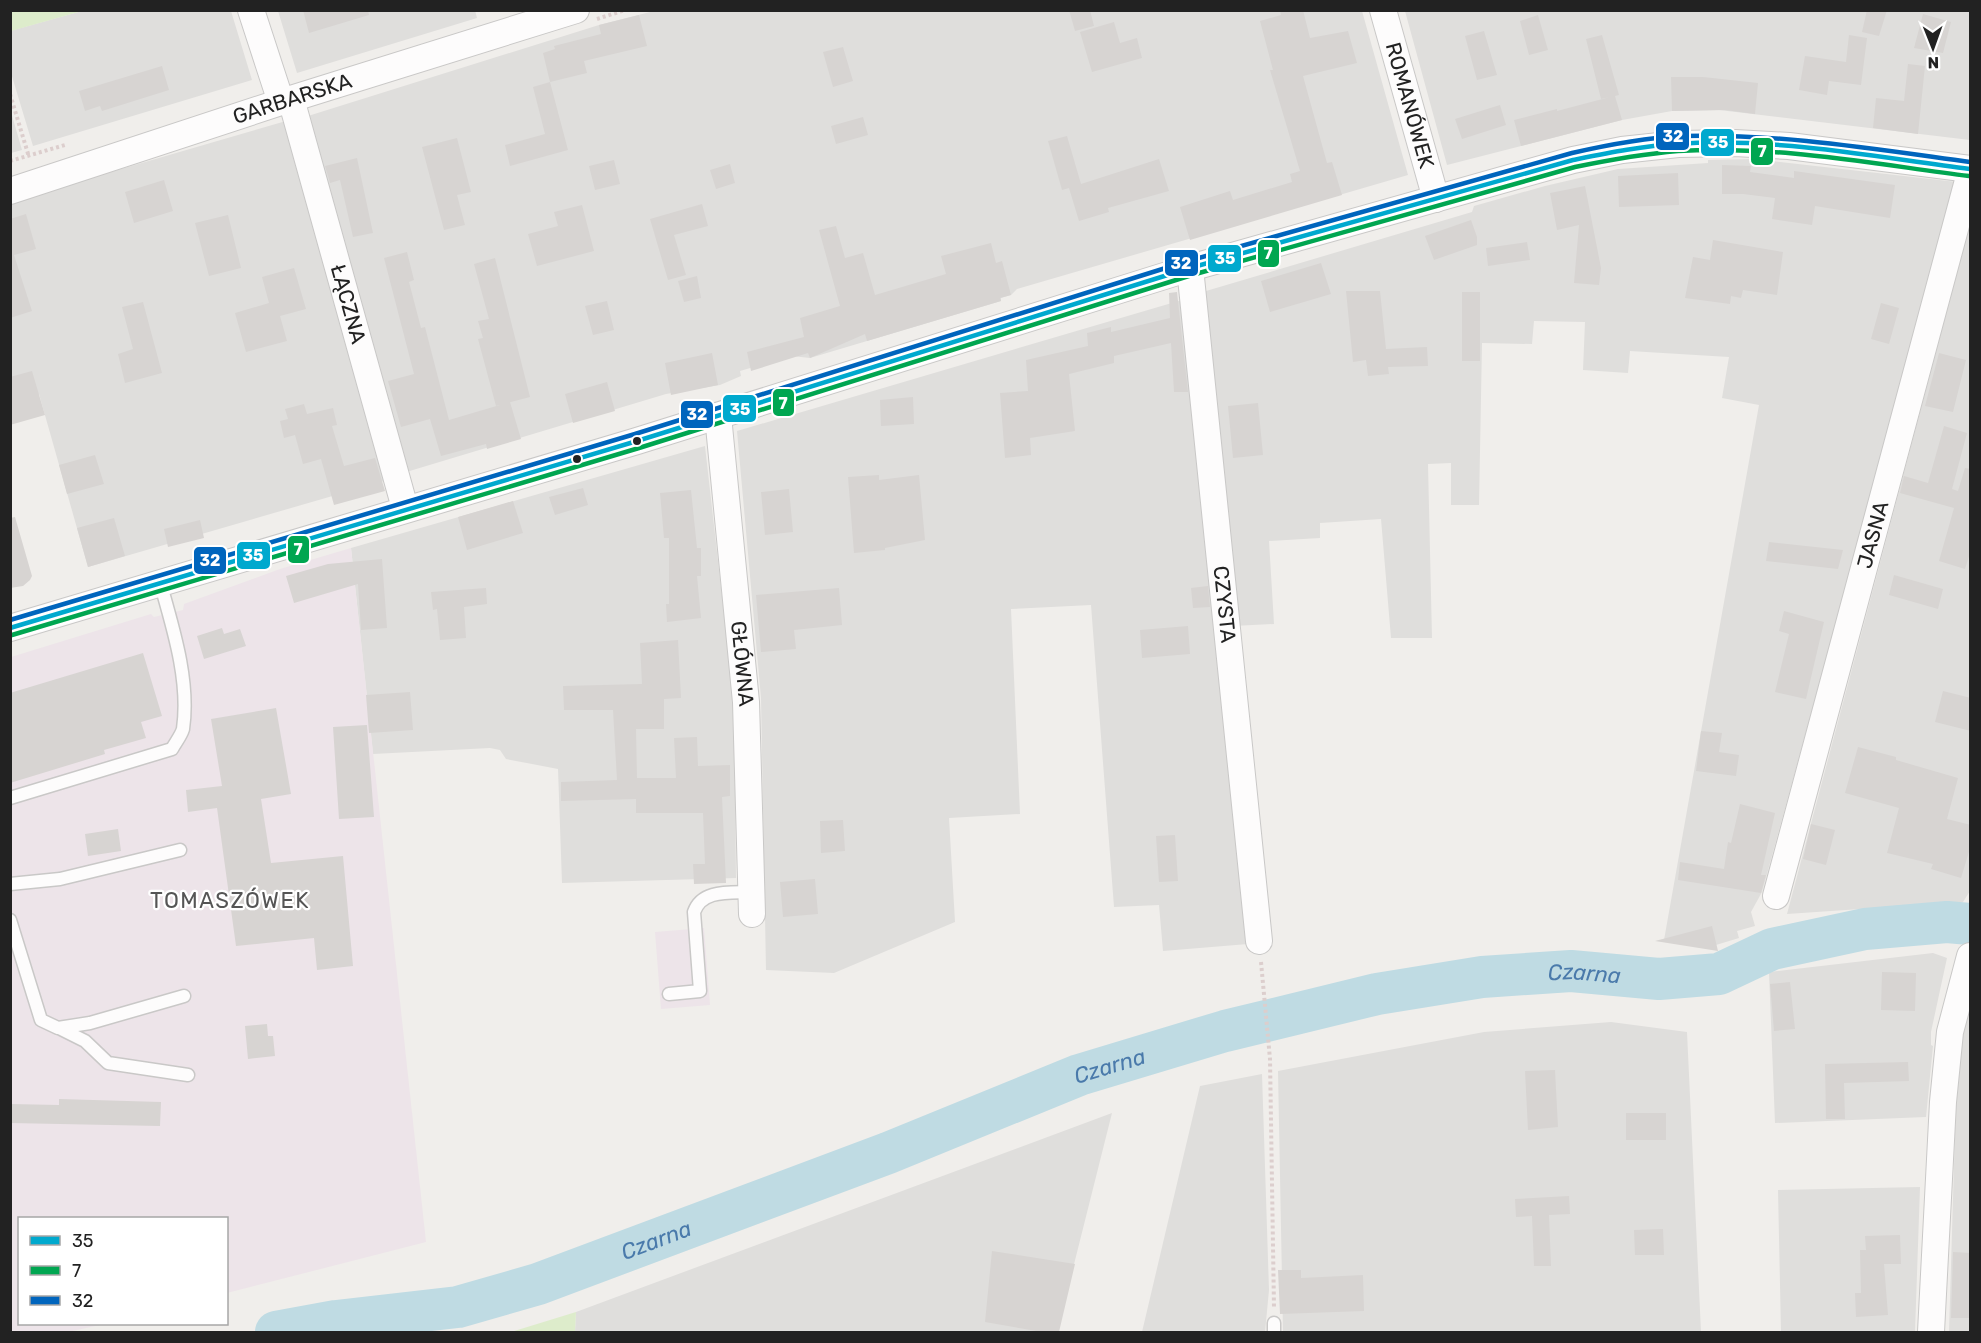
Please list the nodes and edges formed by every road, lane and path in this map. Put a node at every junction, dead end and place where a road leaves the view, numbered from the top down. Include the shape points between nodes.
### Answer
1 (251, 10) edge
2 (576, 10) edge
3 (1383, 10) edge
4 (10, 94) edge
5 (286, 100) junction
6 (1971, 171) edge
7 (35, 184) junction
8 (10, 191) edge
9 (1436, 199) junction
10 (1190, 268) junction
11 (718, 416) junction
12 (405, 508) junction
13 (160, 582) junction
14 (10, 628) edge
15 (10, 798) edge
16 (180, 850) dead end
17 (10, 884) edge
18 (1776, 896) dead end
19 (752, 903) joint
20 (10, 920) edge
21 (1259, 941) joint
22 (1971, 956) edge
23 (669, 994) dead end
24 (184, 996) dead end
25 (57, 1028) junction
26 (188, 1075) dead end
27 (1274, 1328) edge
28 (1931, 1332) edge

1 - 5 street, ŁĄCZNA
2 - 5 street, GARBARSKA
3 - 9 street, ROMANÓWEK
4 - 7 path
5 - 7 street, GARBARSKA
5 - 12 street, ŁĄCZNA
6 - 9 street via 1789,146 1678,144 1573,160
6 - 18 street, JASNA
7 - 8 street, GARBARSKA
9 - 10 street
10 - 11 street
10 - 21 street, CZYSTA
11 - 12 street
11 - 19 street, GŁÓWNA via 746,702
12 - 13 street
13 - 14 street
13 - 15 lane via 184,688 183,731 172,749
16 - 17 lane via 60,879
19 - 23 lane via 714,894 697,904 694,912 700,991
20 - 25 lane via 41,1020
21 - 27 path via 1270,1059
22 - 28 street via 1950,1032
24 - 25 lane via 90,1023
25 - 26 lane via 85,1041 108,1063

